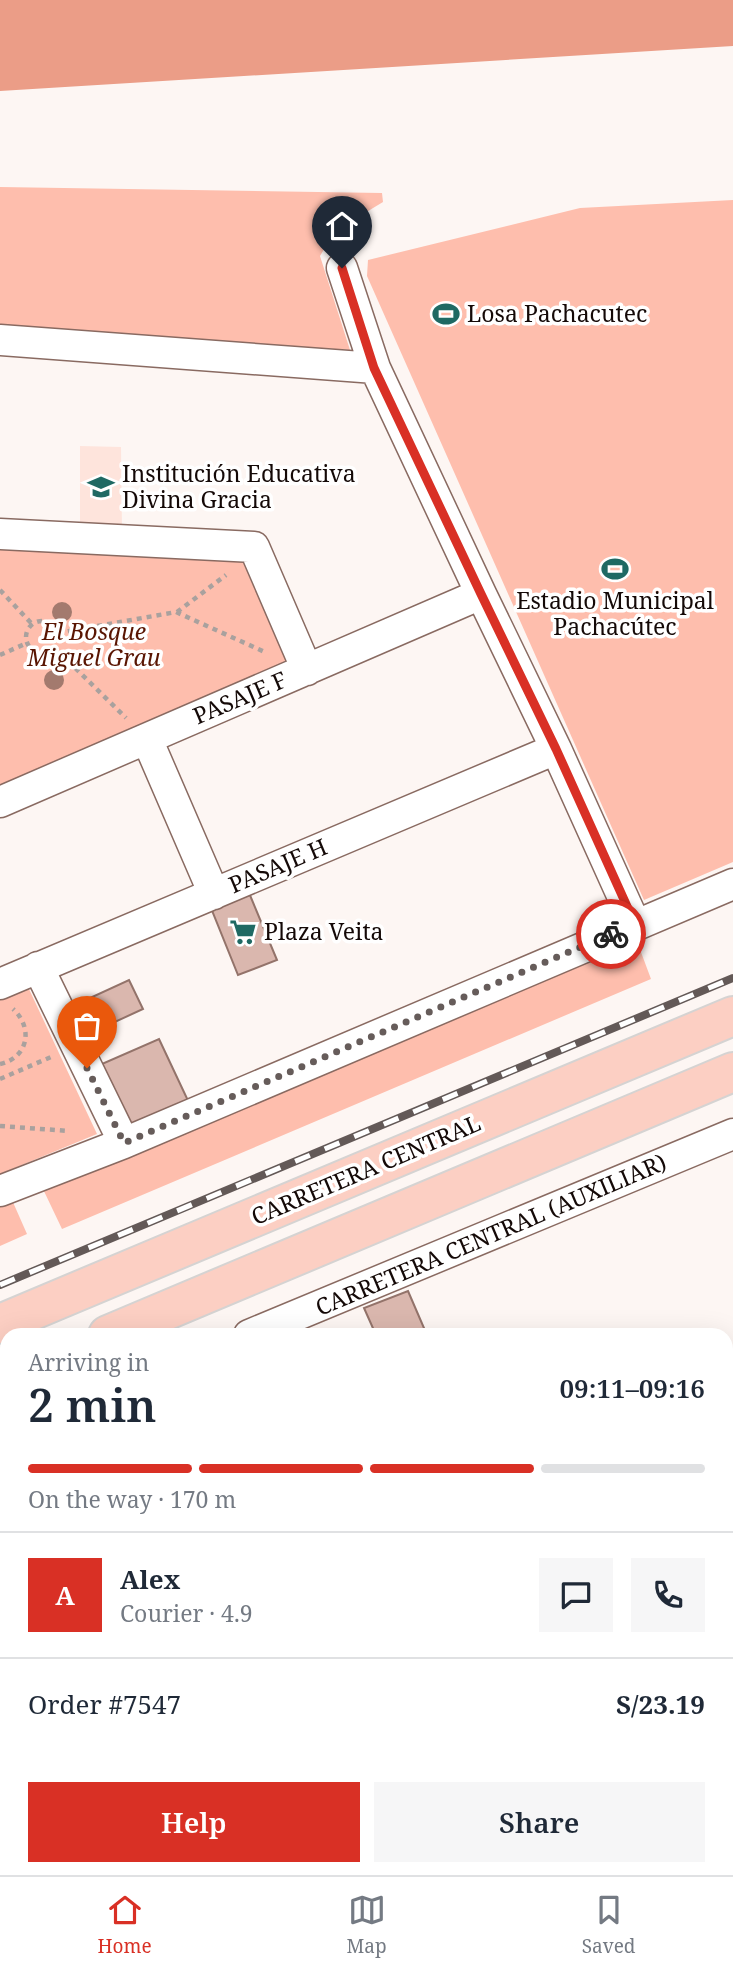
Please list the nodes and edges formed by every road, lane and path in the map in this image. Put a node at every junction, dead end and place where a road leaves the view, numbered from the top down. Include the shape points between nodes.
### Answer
1 (342, 268) dead end
2 (0, 340) edge
3 (374, 368) junction
4 (0, 534) edge
5 (232, 571) dead end
6 (0, 590) edge
7 (481, 594) junction
8 (176, 612) junction
9 (32, 624) junction
10 (58, 633) junction
11 (27, 643) junction
12 (54, 647) junction
13 (0, 655) edge
14 (274, 656) dead end
15 (307, 670) junction
16 (137, 729) junction
17 (556, 749) junction
18 (0, 802) edge
19 (733, 884) edge
20 (214, 894) junction
21 (635, 924) junction
22 (38, 967) junction
23 (3, 995) edge
24 (733, 1016) edge
25 (58, 1054) dead end
26 (0, 1064) edge
27 (733, 1073) edge
28 (0, 1079) edge
29 (0, 1126) edge
30 (81, 1132) dead end
31 (733, 1134) edge
32 (124, 1143) junction
33 (0, 1191) edge
34 (0, 1324) edge
35 (125, 1328) edge
36 (265, 1328) edge

1 - 3 street
2 - 3 street
3 - 7 street
4 - 15 street via 254,547
5 - 8 path
6 - 9 path
7 - 15 street, PASAJE F
7 - 17 street
8 - 10 path
8 - 14 path
9 - 10 path via 48,622
9 - 11 path
10 - 12 path
11 - 12 path via 40,652
11 - 13 path
12 - 16 path
15 - 16 street, PASAJE F
16 - 18 street, PASAJE F
16 - 20 street
17 - 20 street, PASAJE H
17 - 21 street
19 - 21 street
20 - 22 street, PASAJE H
21 - 32 street
22 - 23 street, PASAJE H
22 - 32 street
23 - 26 path via 20,1016 26,1034 20,1052
24 - 34 highway, CARRETERA CENTRAL
25 - 28 path
27 - 35 highway
29 - 30 path
31 - 36 street, CARRETERA CENTRAL (AUXILIAR)
32 - 33 street

